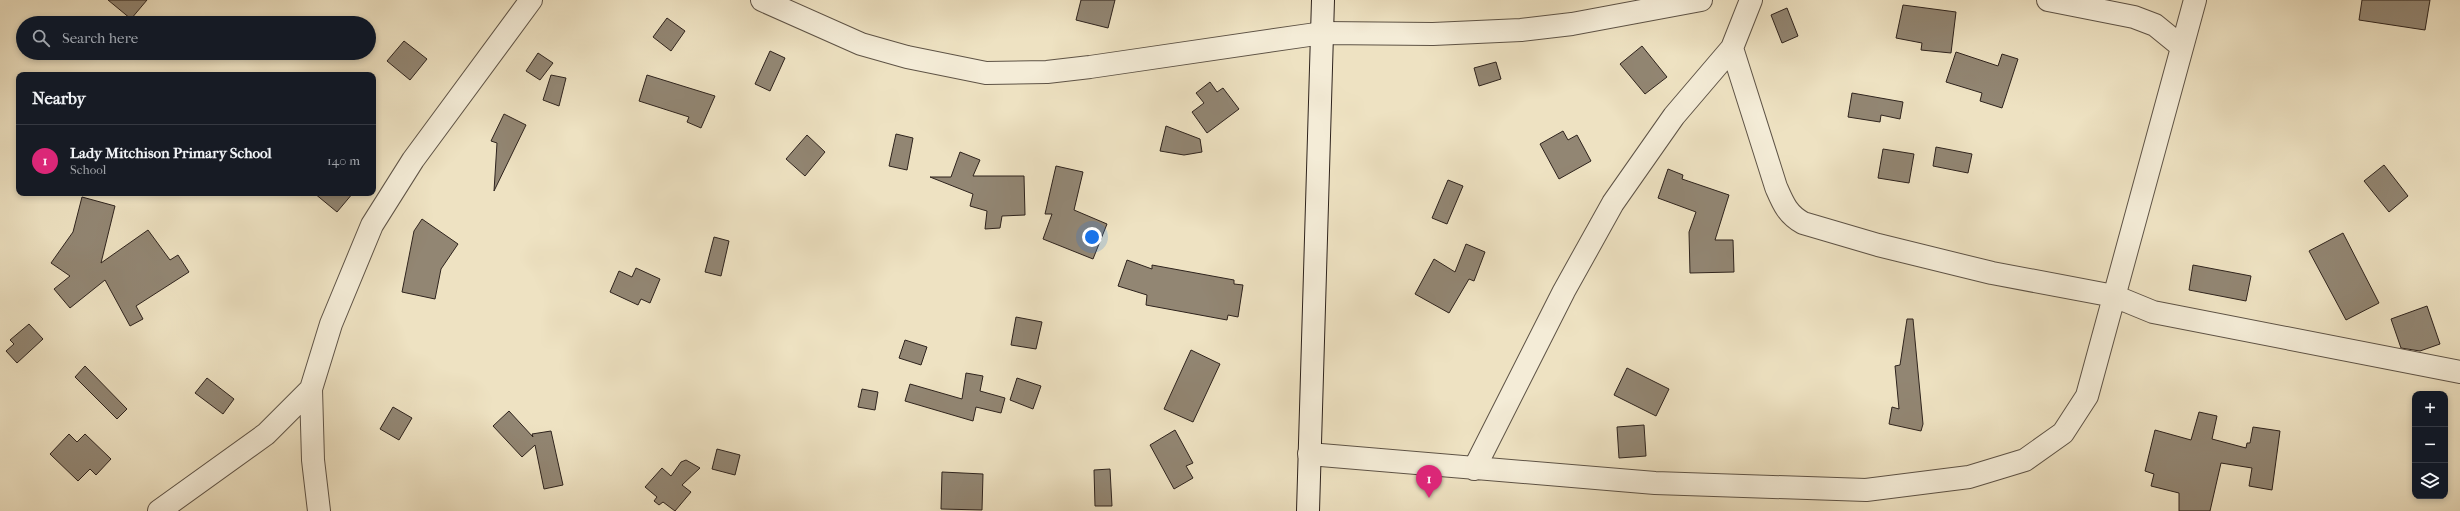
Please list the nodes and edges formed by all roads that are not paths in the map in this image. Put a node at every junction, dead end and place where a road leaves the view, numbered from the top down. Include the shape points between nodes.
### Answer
1 (531, 0) edge
2 (762, 0) edge
3 (1323, 0) edge
4 (1701, 0) edge
5 (1751, 0) edge
6 (2048, 0) edge
7 (2195, 0) edge
8 (1323, 33) junction
9 (2182, 47) junction
10 (1732, 48) junction
11 (2114, 296) junction
12 (2460, 372) edge
13 (311, 390) junction
14 (1309, 454) junction
15 (1474, 469) junction
16 (159, 511) edge
17 (319, 511) edge
18 (1308, 511) edge

1 - 13 street via 413,160 372,225 331,324
2 - 8 street via 861,44 907,57 986,73 1047,72 1082,68
3 - 8 street
4 - 8 street via 1572,24 1521,30 1433,34
5 - 10 street
6 - 9 street via 2134,17 2155,25
7 - 9 street
8 - 14 street
9 - 11 street
10 - 11 street via 1776,187 1785,209 1792,217 1803,223 1886,247 1992,273
10 - 15 street via 1674,116 1613,203 1564,291
11 - 12 street via 2153,312
11 - 15 street via 2087,396 2063,433 2025,460 1969,477 1866,490 1655,483
13 - 16 street via 266,434
13 - 17 street via 313,460
14 - 15 street
14 - 18 street

